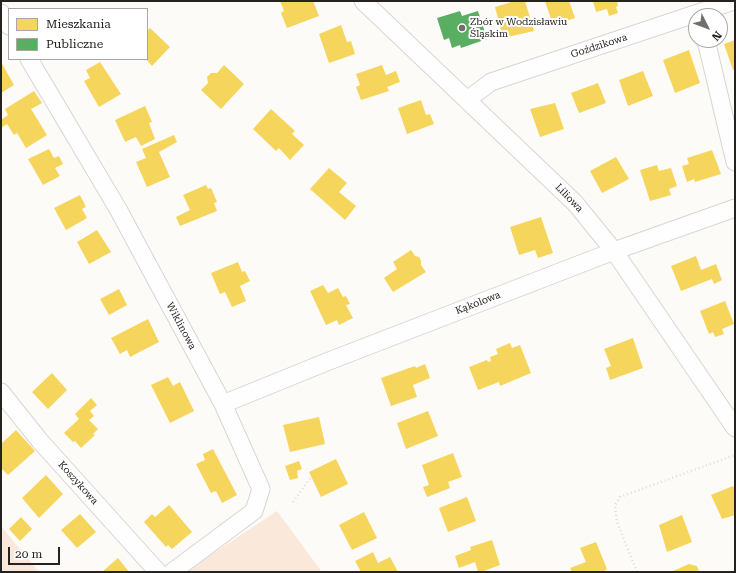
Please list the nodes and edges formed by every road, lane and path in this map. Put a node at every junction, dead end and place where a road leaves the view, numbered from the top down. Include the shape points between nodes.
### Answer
1 (363, 1) edge
2 (734, 1) edge
3 (707, 8) edge
4 (1, 13) edge
5 (688, 14) edge
6 (8, 24) edge
7 (708, 48) edge
8 (30, 60) edge
9 (467, 100) junction
10 (735, 162) edge
11 (735, 208) edge
12 (614, 251) junction
13 (1, 392) edge
14 (223, 404) junction
15 (734, 424) edge
16 (735, 455) edge
17 (311, 477) dead end
18 (293, 502) dead end
19 (158, 572) edge
20 (172, 572) edge
21 (637, 572) edge

1 - 9 street, Liliowa
2 - 3 street, Goździkowa
4 - 6 street
5 - 9 street, Goździkowa via 491,82
7 - 10 street
8 - 14 street, Wiklinowa via 118,209
9 - 12 street, Liliowa via 575,203
11 - 12 street, Kąkolowa
12 - 14 street, Kąkolowa via 329,360
12 - 15 street, Liliowa
13 - 19 street, Koszykowa via 40,440
14 - 20 street, Wiklinowa via 261,489 254,511
16 - 21 path via 620,497 616,505 617,522
17 - 18 path

